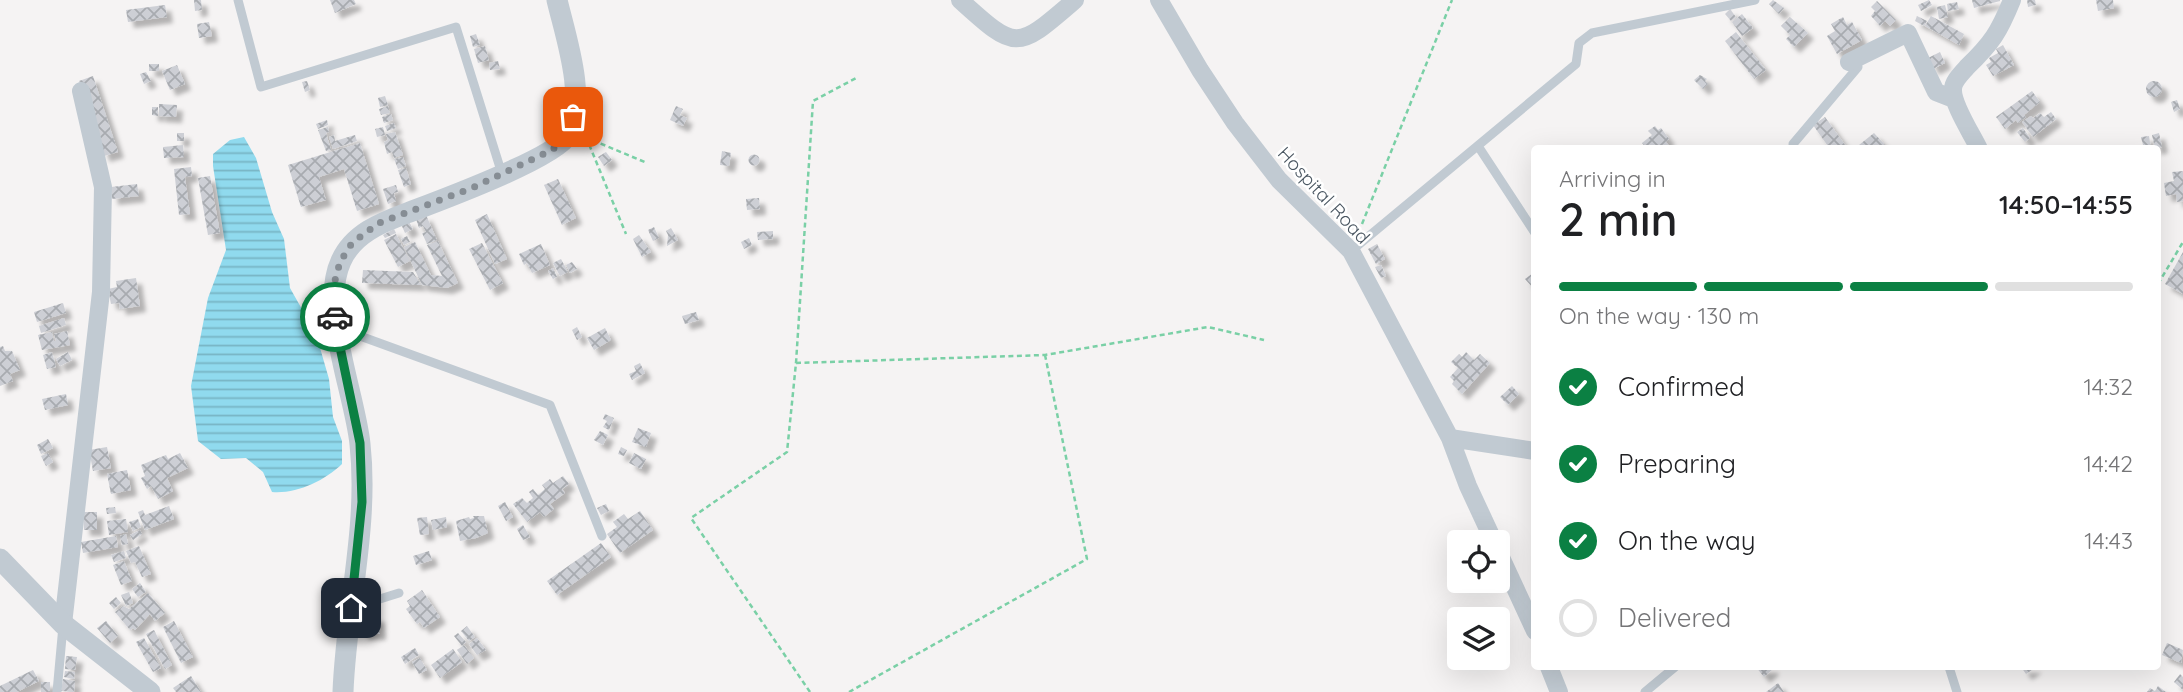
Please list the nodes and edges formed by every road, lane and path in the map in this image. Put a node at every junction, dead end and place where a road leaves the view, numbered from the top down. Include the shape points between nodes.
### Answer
1 (238, 0) edge
2 (557, 0) edge
3 (960, 0) edge
4 (1075, 0) edge
5 (1159, 0) edge
6 (1452, 0) edge
7 (1755, 0) edge
8 (2012, 0) edge
9 (1852, 60) joint
10 (858, 77) dead end
11 (81, 92) dead end
12 (1954, 99) junction
13 (578, 134) junction
14 (1793, 144) dead end
15 (1977, 145) edge
16 (1478, 146) junction
17 (647, 163) dead end
18 (502, 174) junction
19 (1531, 227) edge
20 (626, 234) dead end
21 (2183, 242) edge
22 (1352, 251) junction
23 (2161, 279) edge
24 (336, 328) junction
25 (1264, 340) dead end
26 (1045, 355) junction
27 (796, 363) junction
28 (1450, 438) junction
29 (1531, 450) edge
30 (1488, 530) edge
31 (602, 536) dead end
32 (0, 559) edge
33 (1510, 577) edge
34 (399, 593) dead end
35 (351, 608) junction
36 (1531, 622) edge
37 (63, 624) junction
38 (1550, 670) edge
39 (1671, 670) edge
40 (1950, 670) edge
41 (57, 692) edge
42 (150, 692) edge
43 (343, 692) edge
44 (810, 692) edge
45 (849, 692) edge
46 (1559, 692) edge
47 (1645, 692) edge
48 (1957, 692) edge

1 - 18 lane via 261,87 456,27
2 - 13 street via 571,56
3 - 4 street via 1011,39 1030,36
5 - 22 street, Hospital Road via 1234,123 1279,180
6 - 22 path
7 - 16 lane via 1592,33 1579,43 1576,64
8 - 12 street via 1987,48 1952,87
9 - 12 street via 1908,33 1936,92
9 - 14 lane via 1858,67
10 - 27 path via 813,101
11 - 37 street via 103,187 101,292
12 - 15 street
13 - 17 path
13 - 18 street
13 - 20 path
16 - 19 lane
16 - 22 lane
18 - 24 street via 379,223 352,243 334,284
21 - 23 path
22 - 28 street, Hospital Road
24 - 31 lane via 550,405
24 - 35 street via 360,443 362,502
25 - 26 path via 1208,327
26 - 27 path
26 - 45 path via 1087,559
27 - 44 path via 787,452 691,518
28 - 29 street
28 - 30 street, Hospital Road
32 - 37 street
33 - 36 street
34 - 35 lane
35 - 43 street
37 - 41 lane
37 - 42 street
38 - 46 street
39 - 47 lane
40 - 48 lane

